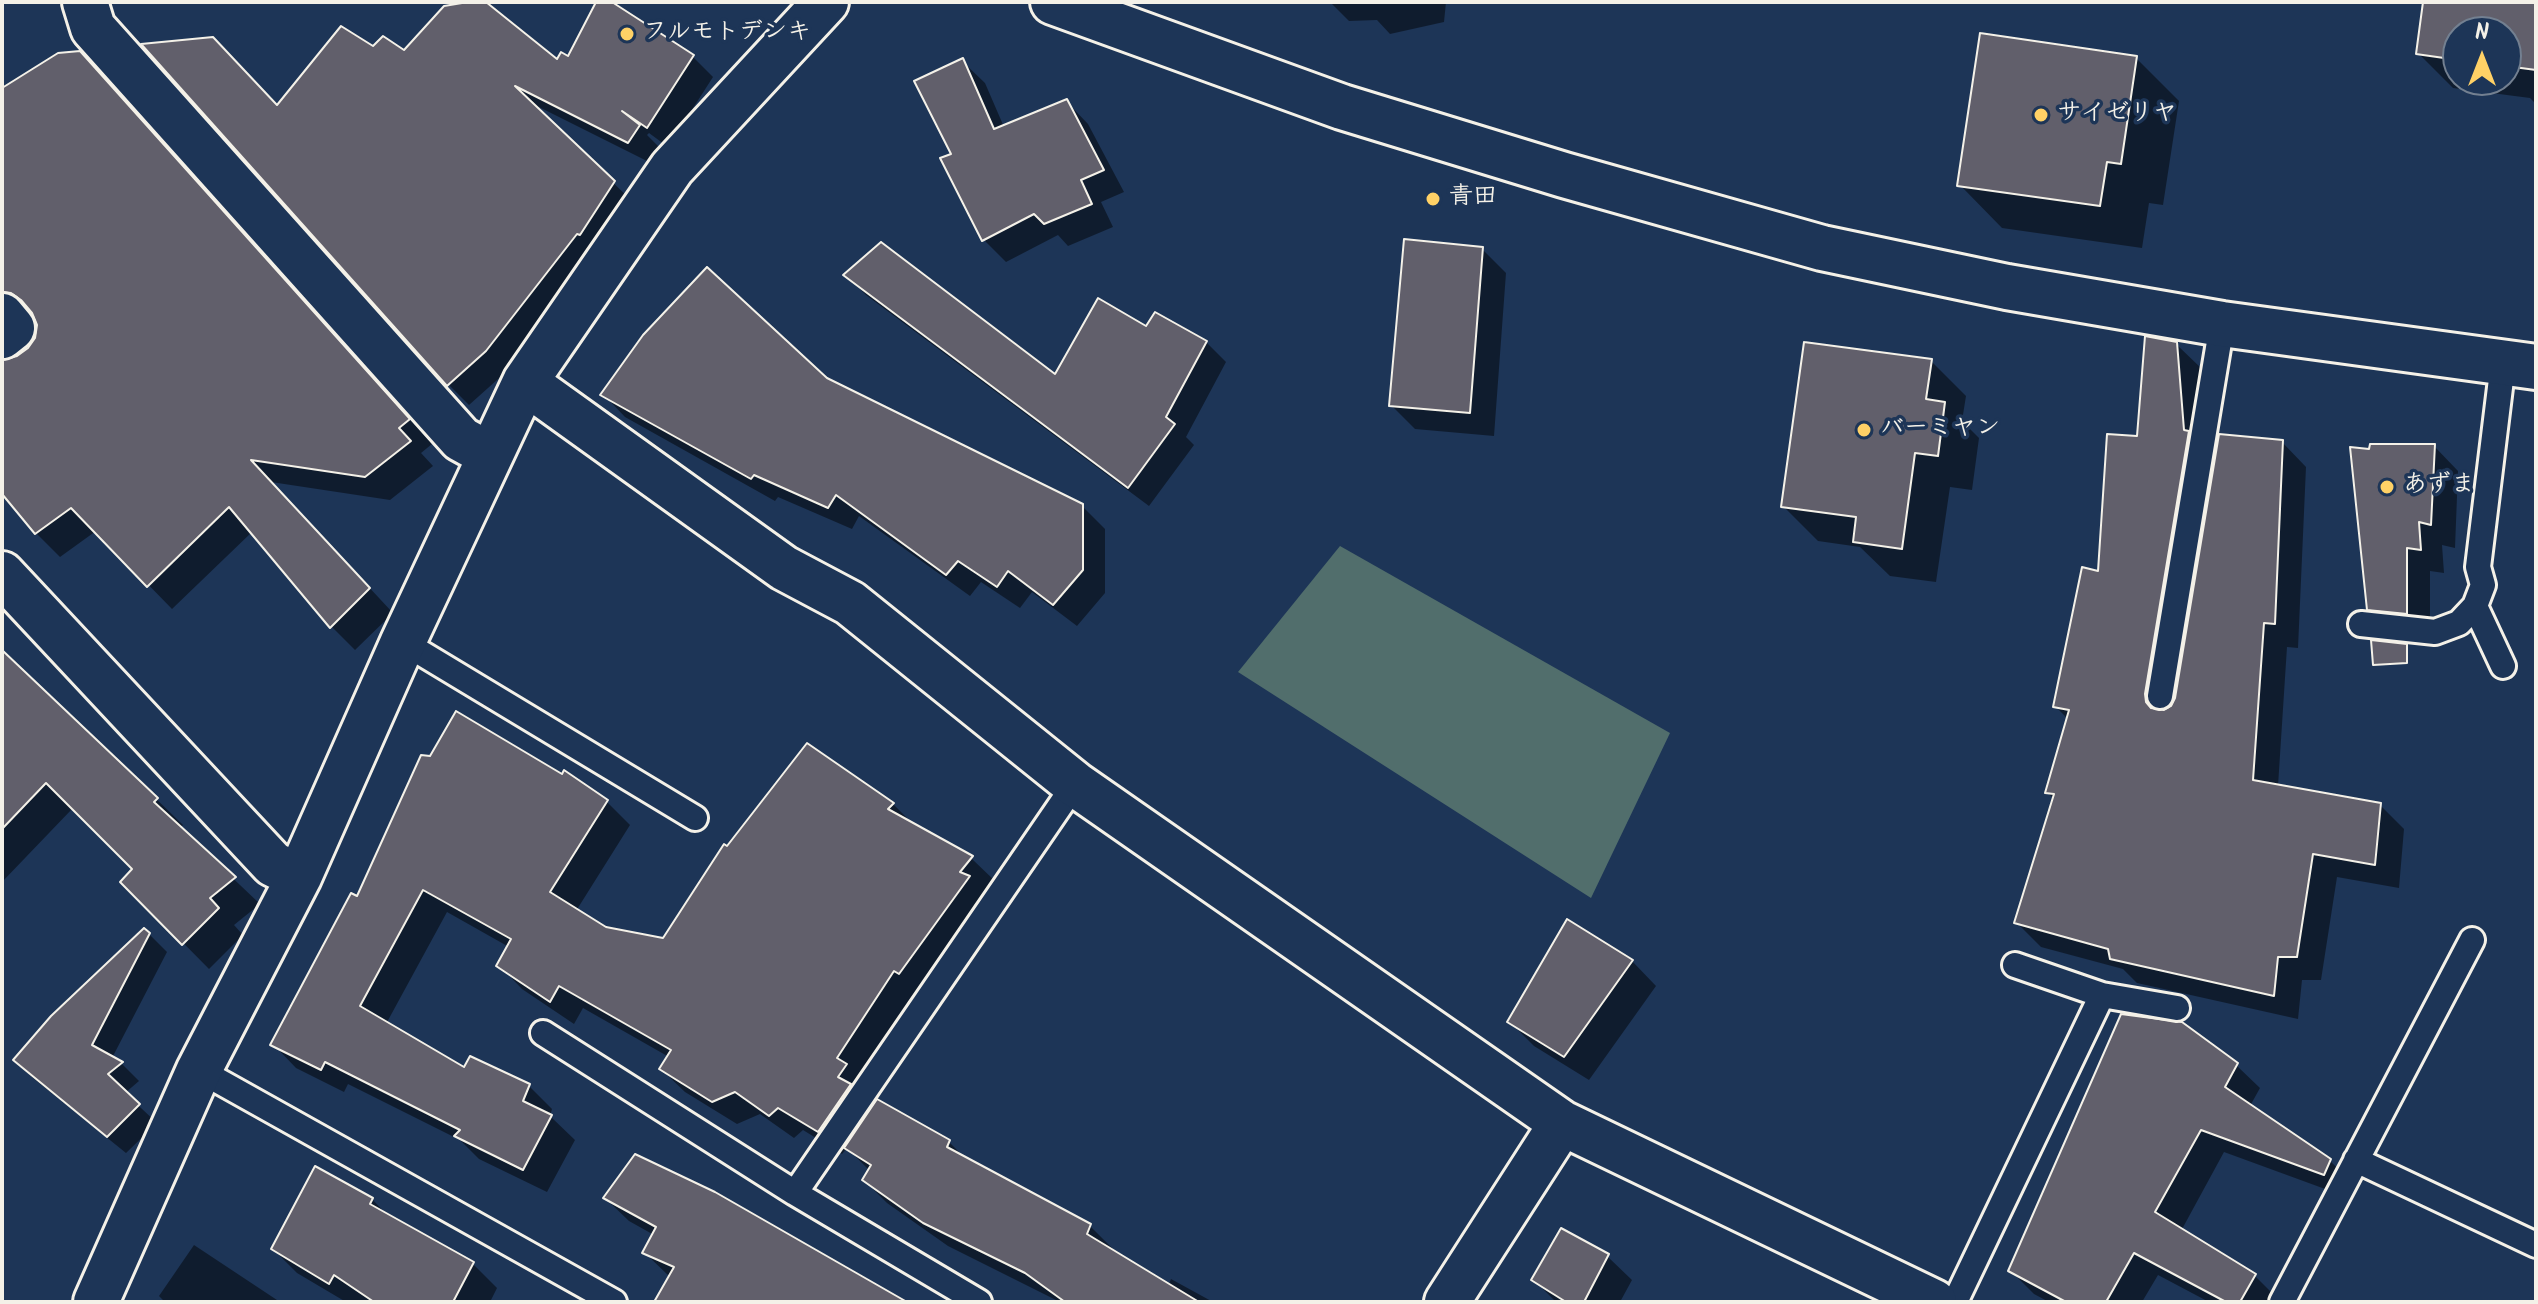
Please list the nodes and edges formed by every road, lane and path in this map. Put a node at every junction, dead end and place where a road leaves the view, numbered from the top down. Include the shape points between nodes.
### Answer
1 (85, 2) edge
2 (826, 2) edge
3 (1053, 2) edge
4 (2, 316) edge
5 (2222, 324) junction
6 (2, 336) edge
7 (2520, 365) edge
8 (525, 382) junction
9 (490, 455) junction
10 (2, 574) edge
11 (2475, 606) junction
12 (2361, 624) dead end
13 (403, 642) junction
14 (2503, 666) dead end
15 (2160, 696) dead end
16 (1075, 784) junction
17 (695, 818) dead end
18 (299, 877) junction
19 (2472, 940) dead end
20 (2015, 965) dead end
21 (2102, 995) junction
22 (2177, 1008) dead end
23 (543, 1033) dead end
24 (199, 1070) junction
25 (1562, 1123) junction
26 (2356, 1160) junction
27 (795, 1193) junction
28 (2536, 1245) edge
29 (96, 1302) edge
30 (614, 1302) edge
31 (979, 1302) edge
32 (1447, 1302) edge
33 (1934, 1302) edge
34 (1955, 1302) edge
35 (2282, 1302) edge

1 - 9 street via 93,28 461,439
2 - 8 street via 672,168
3 - 5 street via 1342,107 1822,248
4 - 6 street via 12,328
5 - 7 street
5 - 15 lane
7 - 11 lane via 2478,567 2483,585
8 - 9 street
8 - 16 street via 784,568 850,603
9 - 13 street
10 - 18 street via 273,864
11 - 12 lane via 2459,623 2435,632
11 - 14 lane
13 - 17 lane
13 - 18 street
16 - 25 street
16 - 27 lane
18 - 24 street
19 - 26 lane
20 - 21 lane
21 - 22 lane
21 - 34 lane
23 - 27 lane
24 - 29 street
24 - 30 lane
25 - 32 street
25 - 33 street
26 - 28 lane
26 - 35 lane
27 - 31 lane

